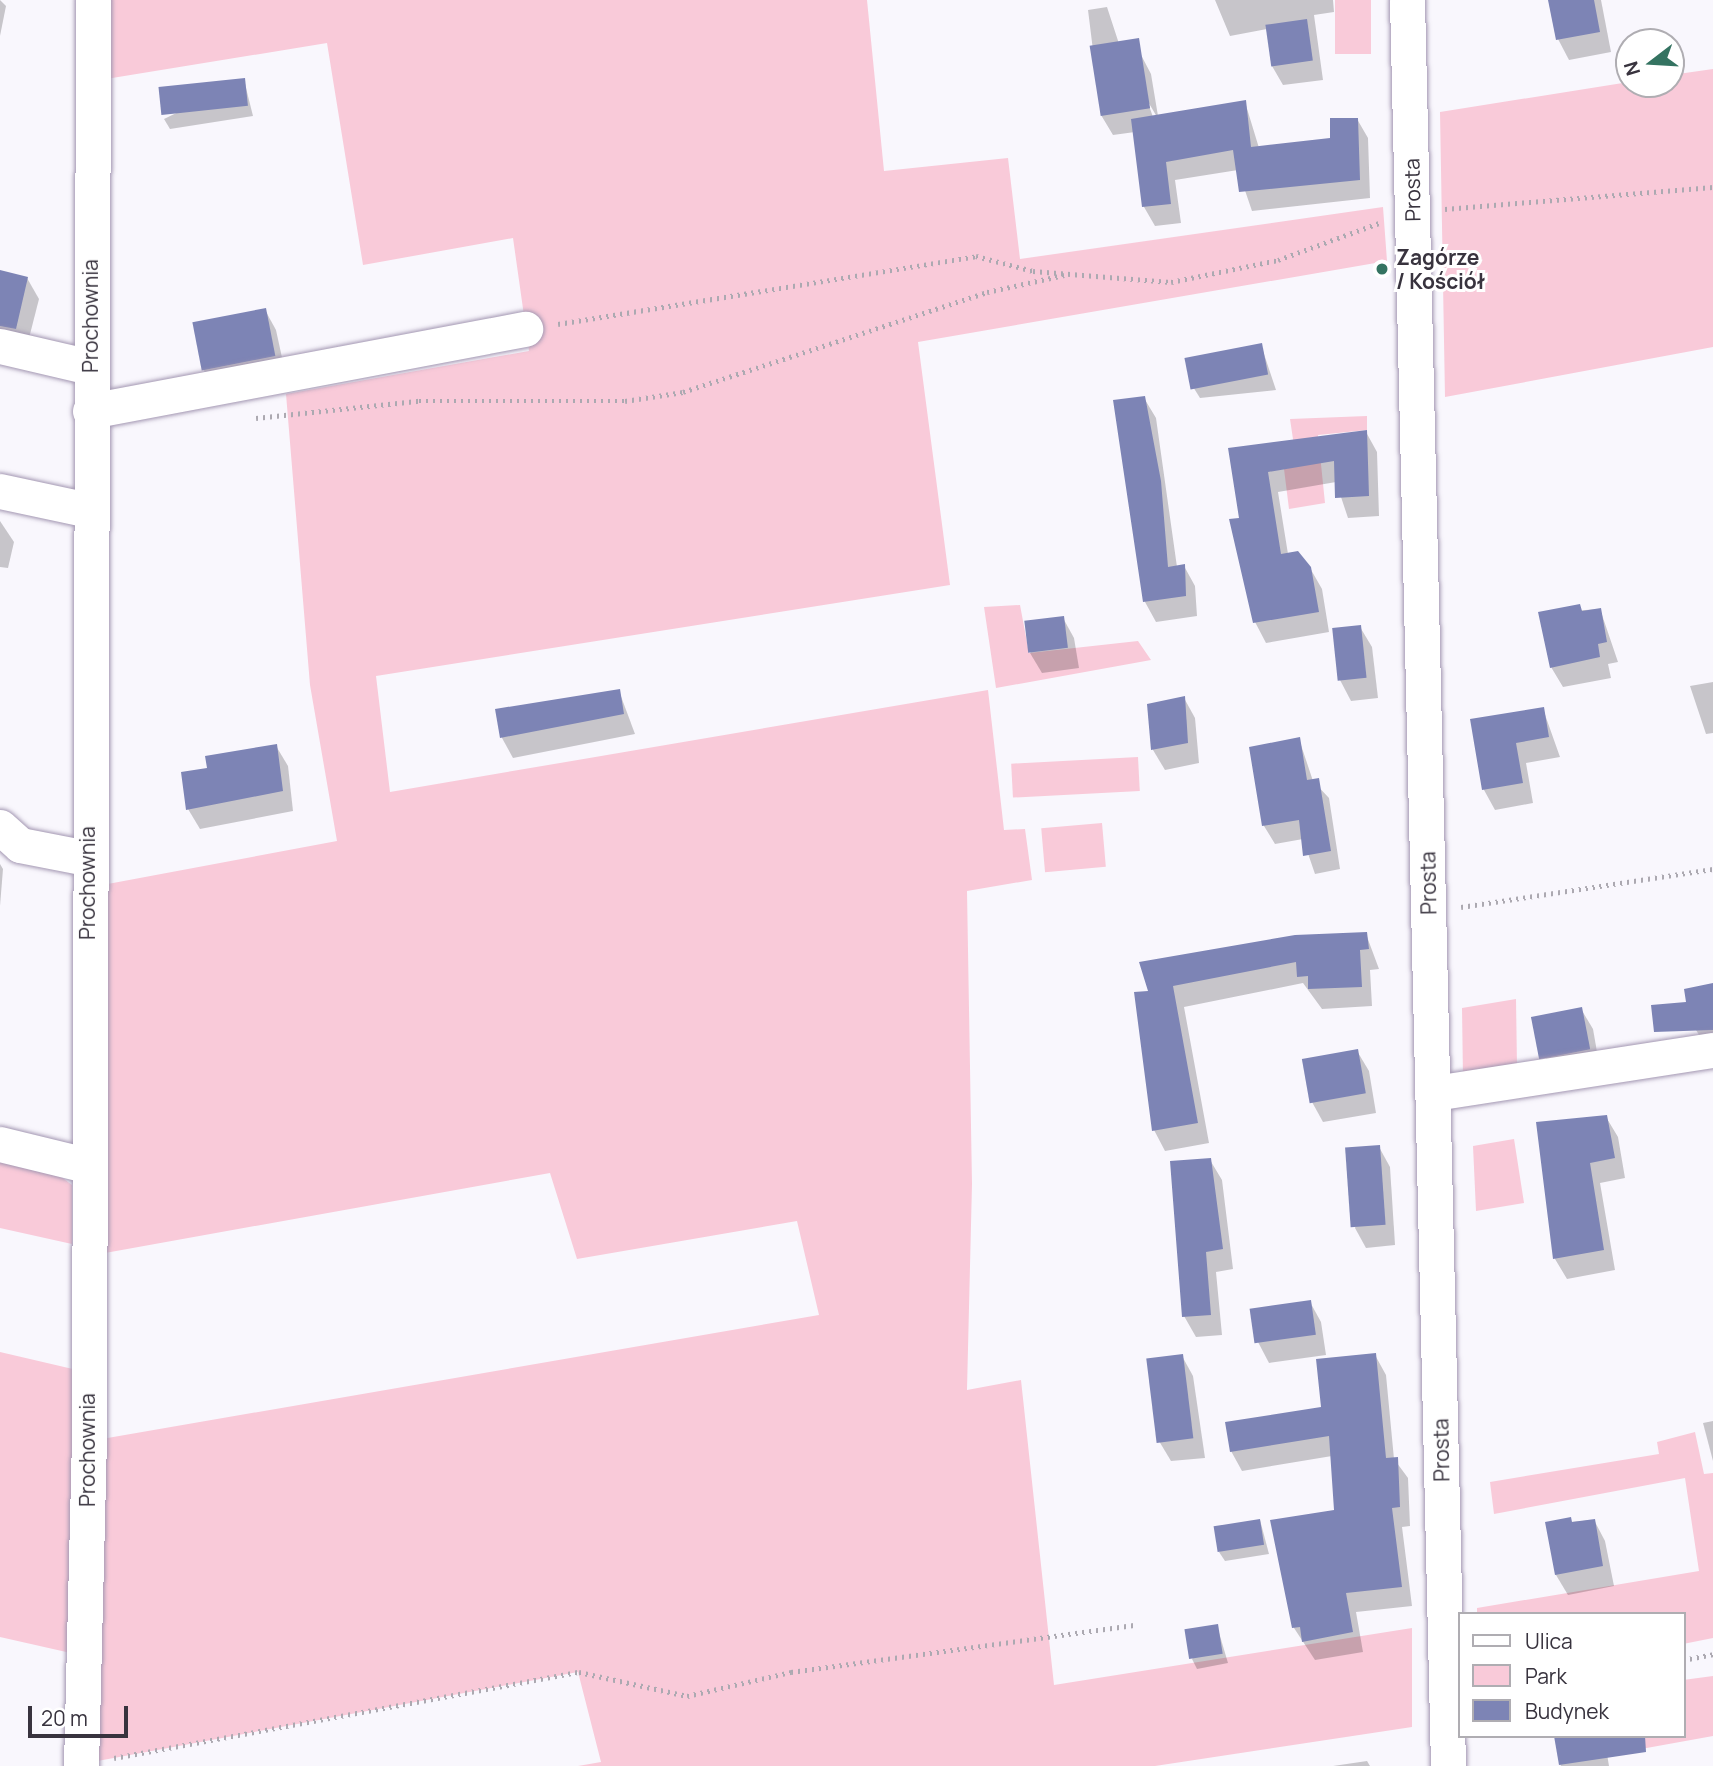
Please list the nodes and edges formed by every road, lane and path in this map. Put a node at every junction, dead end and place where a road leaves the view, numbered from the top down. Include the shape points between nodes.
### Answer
1 (93, 0) edge
2 (1407, 0) edge
3 (1713, 187) edge
4 (1412, 211) junction
5 (1070, 274) junction
6 (525, 329) joint
7 (0, 346) edge
8 (90, 367) junction
9 (90, 411) junction
10 (248, 419) dead end
11 (0, 491) edge
12 (89, 510) junction
13 (0, 827) edge
14 (87, 858) junction
15 (1713, 869) edge
16 (1429, 911) junction
17 (1713, 1050) edge
18 (1434, 1093) junction
19 (0, 1144) edge
20 (86, 1165) junction
21 (1136, 1625) dead end
22 (1713, 1654) edge
23 (1685, 1660) edge
24 (81, 1764) edge
25 (1448, 1766) edge

1 - 8 street, Prochownia
2 - 4 street, Prosta
3 - 4 path
4 - 5 path via 1278,260 1171,282
4 - 16 street, Prosta
5 - 6 path via 976,256
5 - 10 path via 987,292 682,391 625,401 419,401
6 - 9 street
7 - 8 street
8 - 9 street, Prochownia
9 - 12 street, Prochownia
11 - 12 street
12 - 14 street, Prochownia
13 - 14 street via 20,845
14 - 20 street, Prochownia
15 - 16 path
16 - 18 street, Prosta
17 - 18 street
18 - 25 street, Prosta
19 - 20 street
20 - 24 street, Prochownia
21 - 24 path via 791,1672 687,1696 579,1672
22 - 23 path

